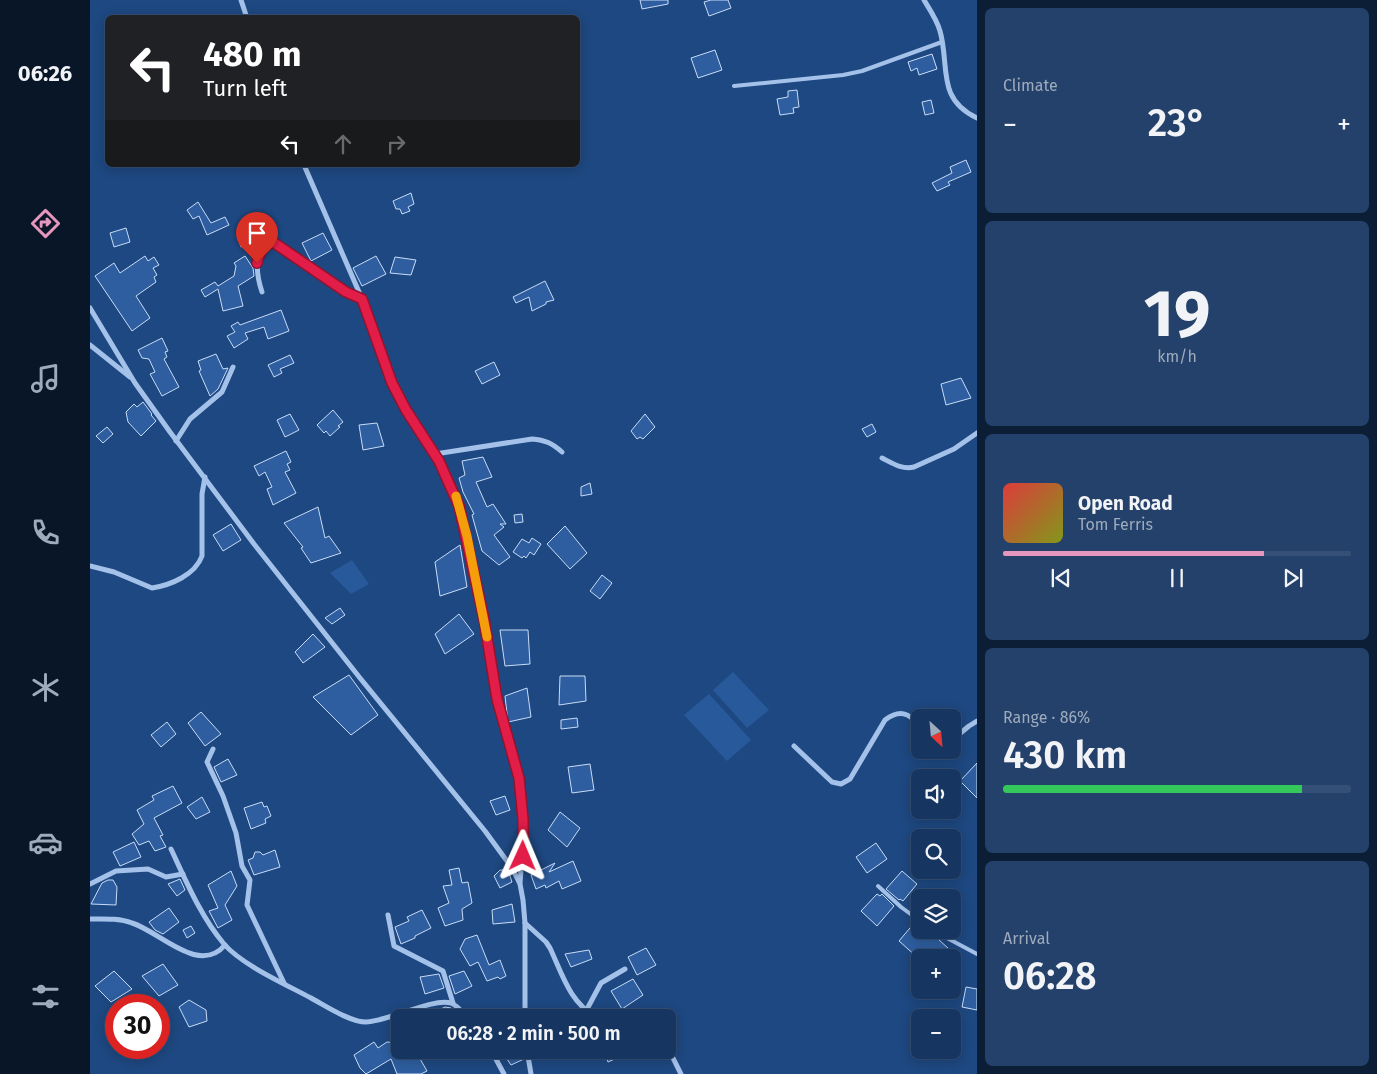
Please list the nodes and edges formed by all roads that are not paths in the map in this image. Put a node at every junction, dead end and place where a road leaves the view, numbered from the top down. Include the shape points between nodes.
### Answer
1 (241, 0) edge
2 (924, 0) edge
3 (246, 15) edge
4 (942, 42) junction
5 (734, 86) dead end
6 (977, 118) edge
7 (305, 167) edge
8 (262, 292) dead end
9 (362, 299) junction
10 (90, 308) edge
11 (90, 345) edge
12 (233, 368) dead end
13 (135, 382) junction
14 (977, 433) edge
15 (176, 441) junction
16 (562, 452) dead end
17 (435, 454) junction
18 (882, 458) dead end
19 (205, 477) junction
20 (90, 566) edge
21 (911, 717) edge
22 (977, 721) edge
23 (961, 732) edge
24 (794, 746) dead end
25 (213, 749) dead end
26 (171, 849) dead end
27 (183, 874) junction
28 (90, 884) edge
29 (520, 884) junction
30 (878, 886) dead end
31 (388, 915) dead end
32 (911, 915) edge
33 (90, 920) edge
34 (525, 923) junction
35 (949, 939) edge
36 (225, 945) junction
37 (977, 954) edge
38 (625, 969) dead end
39 (284, 984) junction
40 (453, 1003) junction
41 (459, 1009) edge
42 (525, 1009) edge
43 (584, 1009) edge
44 (587, 1009) edge
45 (496, 1059) edge
46 (528, 1059) edge
47 (674, 1059) edge
48 (504, 1074) edge
49 (531, 1074) edge
50 (681, 1074) edge

1 - 3 street
2 - 4 street via 937,23
4 - 5 lane via 844,75
4 - 6 street via 951,95 956,104
7 - 9 street
8 - 9 street via 257,263 263,249 273,242 346,292
9 - 17 street via 392,383
10 - 13 street
11 - 13 street
12 - 15 street via 222,392 190,419
13 - 15 street
14 - 18 street via 954,449 914,467 897,466
15 - 19 street
16 - 17 street via 545,440 532,439
17 - 29 street via 459,506 484,619 497,699 519,778 523,844
19 - 20 street via 202,556 193,570 152,588
19 - 29 street via 254,544 485,831
21 - 24 street via 903,713 893,714 885,720 850,779 841,784 832,782
22 - 23 street
25 - 39 street via 207,762 223,796 236,833 242,866 250,880 247,905
26 - 27 street
27 - 28 street via 166,877 148,869 116,871
27 - 36 street via 207,920
29 - 34 street
30 - 32 lane
31 - 40 street via 394,946 443,971
33 - 36 street via 131,922 194,955 207,956 220,951
34 - 42 street
34 - 43 street via 546,942 571,994
35 - 37 lane
36 - 39 street via 239,958
38 - 44 street via 601,983
39 - 40 street via 344,1016 365,1022 442,1002
40 - 41 street
45 - 48 street
46 - 49 street
47 - 50 street

